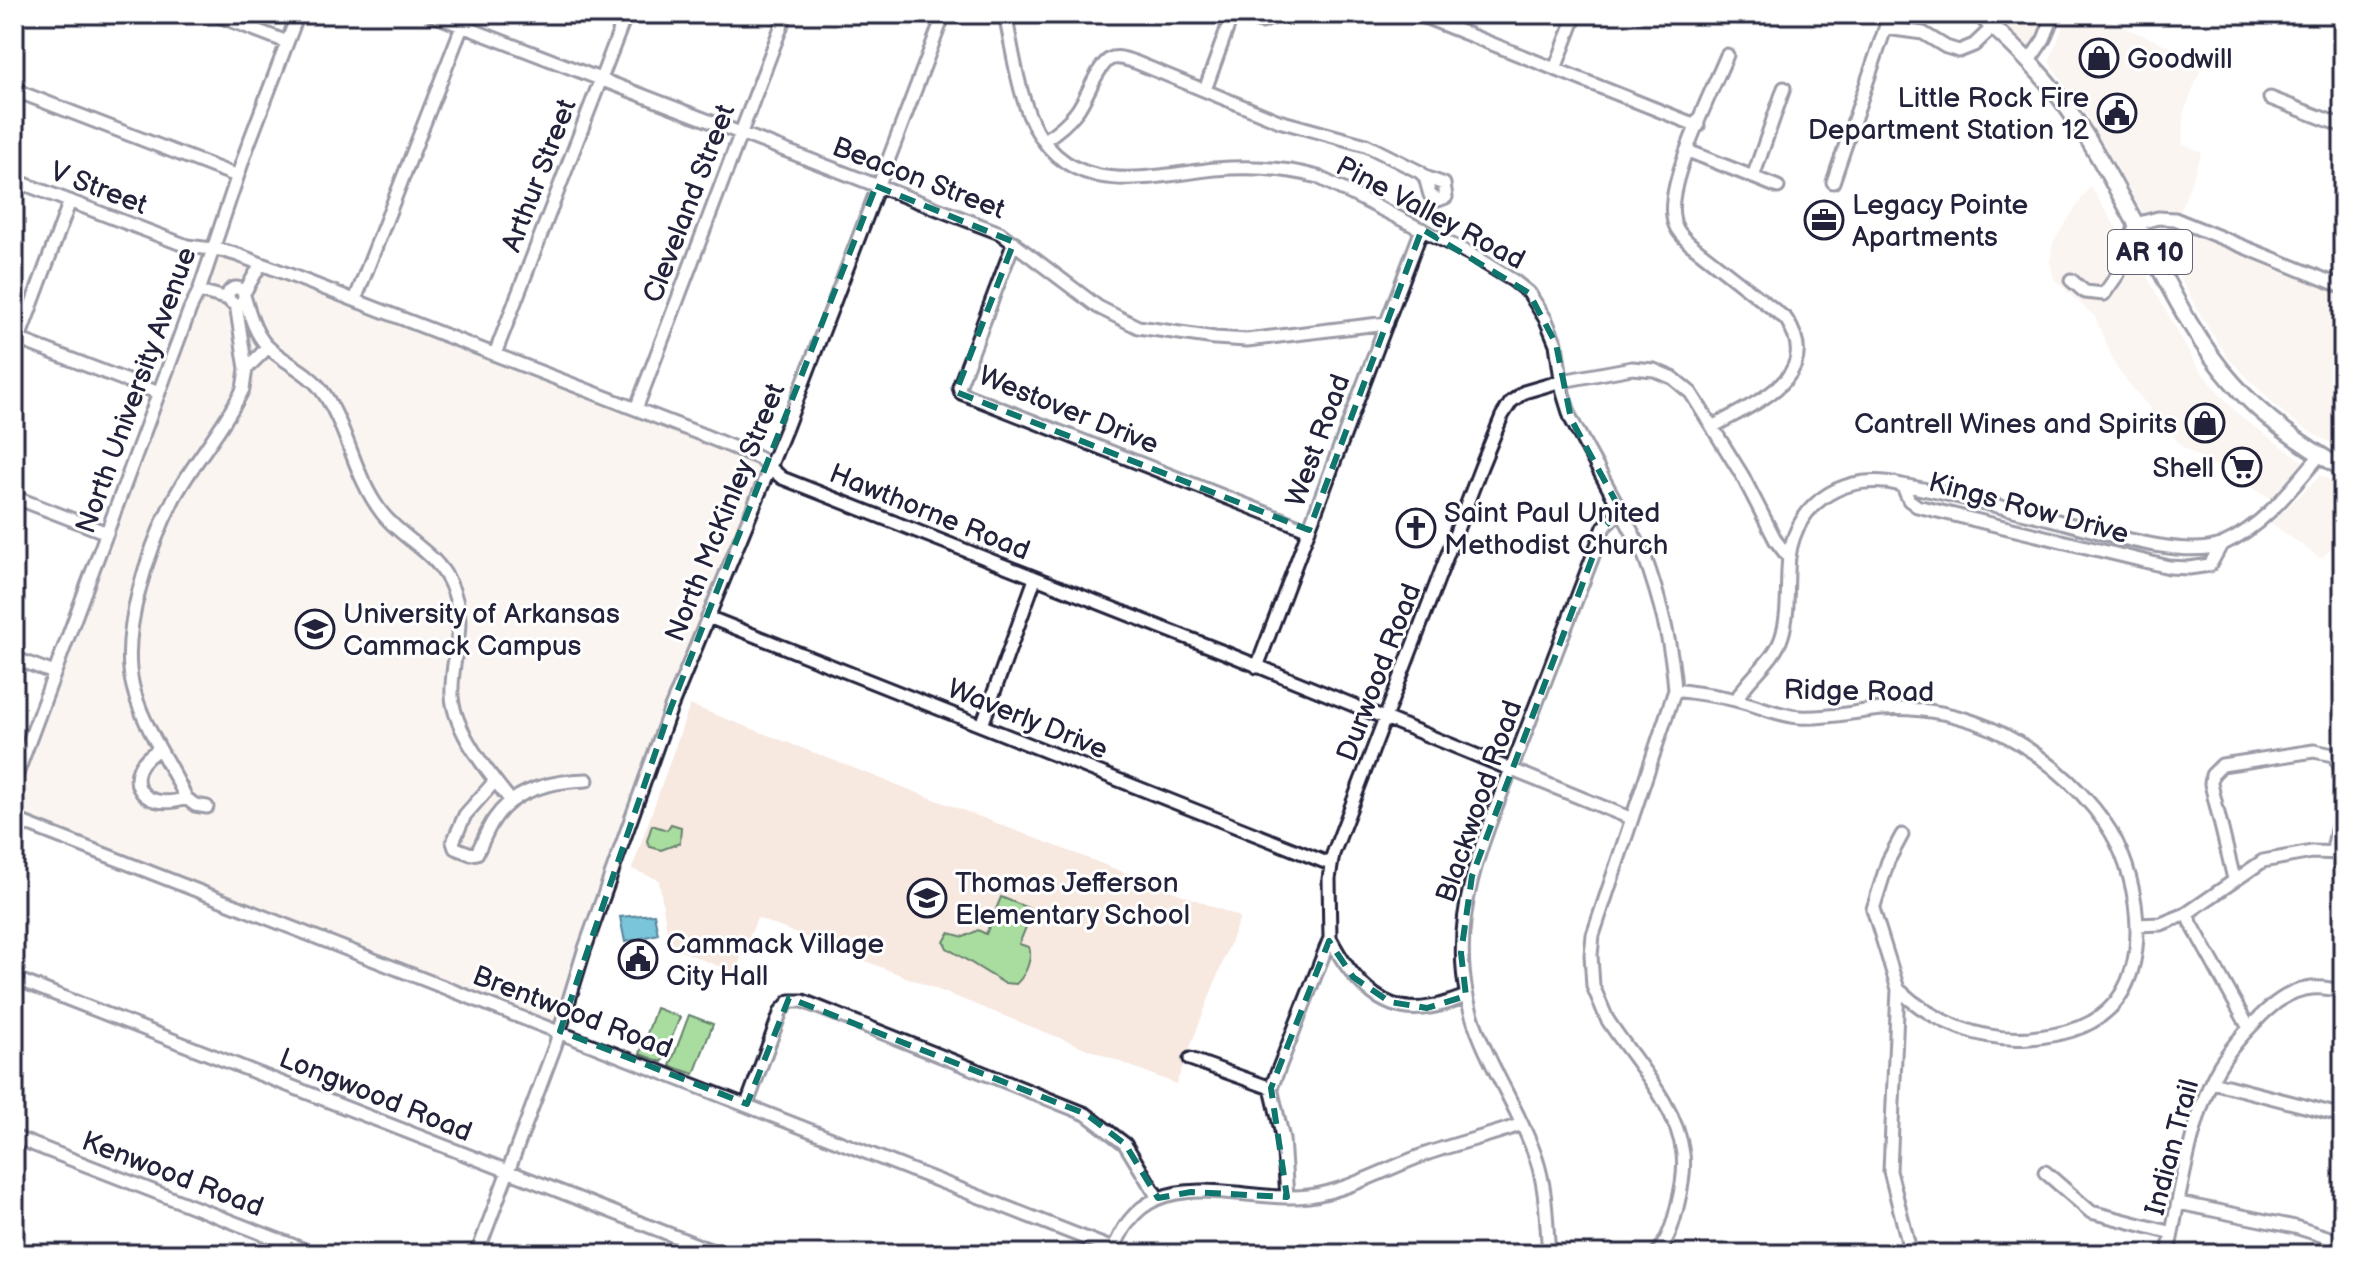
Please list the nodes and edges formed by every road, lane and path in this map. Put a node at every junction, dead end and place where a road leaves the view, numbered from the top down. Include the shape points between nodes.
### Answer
1 (214, 14) edge
2 (298, 14) edge
3 (431, 14) edge
4 (626, 14) edge
5 (786, 14) edge
6 (944, 14) edge
7 (1005, 14) edge
8 (1280, 14) edge
9 (1417, 14) edge
10 (1576, 14) edge
11 (1890, 14) edge
12 (1979, 14) edge
13 (2054, 14) edge
14 (1231, 15) edge
15 (464, 20) edge
16 (1993, 27) junction
17 (1886, 28) junction
18 (287, 42) junction
19 (1727, 55) dead end
20 (2029, 61) junction
21 (1555, 69) junction
22 (601, 80) junction
23 (1784, 88) dead end
24 (14, 90) edge
25 (1205, 90) junction
26 (2270, 98) dead end
27 (1698, 126) junction
28 (2343, 126) edge
29 (740, 133) junction
30 (1044, 140) junction
31 (1688, 151) junction
32 (237, 176) junction
33 (1425, 177) dead end
34 (1753, 177) junction
35 (14, 180) edge
36 (1833, 182) dead end
37 (876, 186) junction
38 (1778, 187) dead end
39 (70, 201) junction
40 (2136, 224) junction
41 (1422, 229) junction
42 (1014, 242) junction
43 (214, 250) junction
44 (261, 264) junction
45 (2071, 280) dead end
46 (2343, 287) edge
47 (199, 291) junction
48 (238, 298) junction
49 (355, 300) junction
50 (1387, 323) junction
51 (16, 339) edge
52 (268, 347) junction
53 (14, 352) edge
54 (495, 354) junction
55 (246, 369) junction
56 (1562, 381) junction
57 (159, 393) junction
58 (636, 409) junction
59 (1714, 426) junction
60 (2320, 455) junction
61 (768, 469) junction
62 (2343, 469) edge
63 (1902, 485) junction
64 (14, 497) edge
65 (1621, 511) junction
66 (1309, 530) junction
67 (107, 533) junction
68 (2221, 545) junction
69 (1789, 558) junction
70 (1035, 579) junction
71 (708, 617) junction
72 (14, 658) edge
73 (1257, 667) junction
74 (54, 673) junction
75 (1675, 690) junction
76 (1736, 700) junction
77 (1386, 721) junction
78 (982, 725) junction
79 (160, 749) junction
80 (1511, 771) junction
81 (587, 780) dead end
82 (495, 781) junction
83 (14, 782) edge
84 (186, 798) junction
85 (511, 801) junction
86 (207, 807) dead end
87 (1630, 818) junction
88 (14, 819) edge
89 (1902, 835) dead end
90 (2338, 852) edge
91 (1330, 864) junction
92 (2234, 879) junction
93 (2186, 914) junction
94 (2137, 925) junction
95 (1330, 938) junction
96 (14, 978) edge
97 (1898, 989) junction
98 (2343, 992) edge
99 (1466, 996) junction
100 (2249, 1028) junction
101 (560, 1031) junction
102 (1190, 1059) dead end
103 (2212, 1082) junction
104 (1271, 1088) junction
105 (747, 1104) junction
106 (2343, 1116) edge
107 (1522, 1124) junction
108 (14, 1137) edge
109 (509, 1172) junction
110 (2045, 1172) dead end
111 (1287, 1197) junction
112 (1158, 1198) junction
113 (2179, 1203) junction
114 (2172, 1233) junction
115 (2343, 1242) edge
116 (1113, 1252) edge
117 (315, 1254) edge
118 (477, 1254) edge
119 (720, 1254) edge
120 (1549, 1254) edge
121 (1656, 1254) edge
122 (1911, 1254) edge
123 (2168, 1254) edge

1 - 18 street
2 - 18 street, North University Avenue
3 - 15 street, Beacon Street
4 - 22 street, Arthur Street
5 - 29 street, Cleveland Street
6 - 37 street, North McKinley Street
7 - 30 street, Pine Valley Road via 1025,102
8 - 14 street via 1262,22
9 - 21 street
10 - 21 street
11 - 17 street
12 - 16 main road, AR 10
13 - 20 street
14 - 25 street
15 - 22 street, Beacon Street
15 - 49 street
16 - 17 street via 1959,51 1923,33
16 - 20 main road, AR 10
17 - 36 street
18 - 32 street, North University Avenue
19 - 27 street
20 - 40 main road, AR 10 via 2076,122
21 - 27 street
22 - 29 street, Beacon Street
22 - 54 street, Arthur Street
23 - 34 street
24 - 32 street
25 - 30 street via 1116,57 1100,71 1077,112
25 - 33 street via 1294,126 1366,145
26 - 28 street
27 - 31 street
29 - 37 street, Beacon Street
29 - 58 street, Cleveland Street
30 - 41 street, Pine Valley Road via 1065,160 1105,178 1135,180 1228,168 1301,172
31 - 34 street
31 - 59 street via 1674,195 1675,225 1700,252 1782,315 1796,342 1795,365 1785,382
32 - 43 street, North University Avenue
34 - 38 street
35 - 39 street, V Street
37 - 42 street, Beacon Street
37 - 61 street, North McKinley Street
39 - 43 street, V Street via 187,246
39 - 51 street
40 - 45 street via 2108,291 2089,293
40 - 46 street via 2175,219
40 - 60 main road, AR 10 via 2223,371 2263,413
41 - 50 street, West Road
41 - 56 street, Pine Valley Road via 1492,266 1529,293 1551,332
42 - 50 street, Beacon Street via 1098,307 1138,327 1247,340
42 - 66 street, Westover Drive via 961,393
43 - 44 street, Hawthorne Road
43 - 47 street, North University Avenue
44 - 48 street
44 - 49 street, Hawthorne Road
47 - 48 street
47 - 57 street, North University Avenue
48 - 52 street
48 - 55 street
49 - 54 street, Hawthorne Road
50 - 66 street, West Road
51 - 53 street
51 - 57 street
52 - 55 street
52 - 82 street via 319,386 376,505 438,563 450,583 460,617 453,708
54 - 58 street, Hawthorne Road
55 - 79 street via 241,394 163,522 131,617 133,687
56 - 59 street, Durwood Road via 1632,368 1654,370 1686,388
56 - 65 street, Pine Valley Road via 1571,419
56 - 77 street, Durwood Road via 1516,397 1502,416
57 - 67 street, North University Avenue
58 - 61 street, Hawthorne Road via 759,458
59 - 69 street, Durwood Road
60 - 62 main road, AR 10
60 - 68 street, Kings Row Drive via 2277,506
61 - 70 street, Hawthorne Road
61 - 71 street, North McKinley Street
63 - 68 street via 2175,548
63 - 68 street, Kings Row Drive via 1917,506 2169,567 2210,565
63 - 69 street, Kings Row Drive via 1865,481 1831,491 1804,519
64 - 67 street
65 - 75 street, Pine Valley Road via 1651,575 1670,645
65 - 80 street, Blackwood Road via 1604,527
66 - 73 street, West Road
67 - 74 street, North University Avenue
69 - 76 street, Kings Row Drive via 1782,638
70 - 73 street, Hawthorne Road
70 - 78 street
71 - 78 street, Waverly Drive
71 - 101 street, North McKinley Street via 624,837
72 - 74 street
73 - 77 street, Hawthorne Road
74 - 83 street, North University Avenue
75 - 76 street, Ridge Road
75 - 87 street, Pine Valley Road
76 - 94 street, Ridge Road via 1799,717 1928,711 2015,741 2074,786 2106,824 2128,868
77 - 80 street, Hawthorne Road
77 - 91 street, Durwood Road
78 - 91 street, Waverly Drive
79 - 84 street
79 - 84 street via 140,766 140,789 159,803
80 - 87 street, Hawthorne Road
80 - 99 street, Blackwood Road via 1466,898 1461,953
81 - 85 street via 554,782
82 - 85 street
82 - 85 street via 462,820 455,848 477,853 494,819
84 - 86 street
87 - 121 street, Pine Valley Road via 1595,926 1591,967 1607,1019 1669,1112 1681,1142 1684,1171 1676,1212
88 - 101 street, Brentwood Road
89 - 97 street via 1873,909
90 - 92 street via 2272,858
90 - 92 street via 2343,786 2333,755 2314,751 2222,765 2211,784
91 - 95 street, Durwood Road
92 - 93 street
93 - 94 street via 2161,924
93 - 100 street
94 - 97 street, Ridge Road via 2130,971 2117,999 2088,1024 2059,1034 2011,1039 1977,1034 1920,1008
95 - 99 street via 1353,977 1390,1002 1422,1008
95 - 104 street, Durwood Road
96 - 109 street, Longwood Road
97 - 122 street via 1890,1171
98 - 100 street, Indian Trail via 2316,987 2292,991
99 - 107 street, Blackwood Road
100 - 103 street, Indian Trail
101 - 105 street, Brentwood Road
101 - 109 street, North McKinley Street
102 - 104 street
103 - 106 street
103 - 113 street, Indian Trail via 2199,1114
104 - 111 street via 1283,1139
105 - 112 street via 781,1011 790,1001 803,1001 1086,1114 1125,1144
105 - 116 street, Brentwood Road
107 - 111 street via 1331,1191
107 - 120 street, Blackwood Road via 1545,1192
108 - 117 street, Kenwood Road
109 - 118 street, North McKinley Street
109 - 119 street, Longwood Road
110 - 114 street via 2091,1212
111 - 112 street via 1191,1192
112 - 116 street via 1130,1219
113 - 114 street, Indian Trail
113 - 115 street
114 - 123 street, Indian Trail

